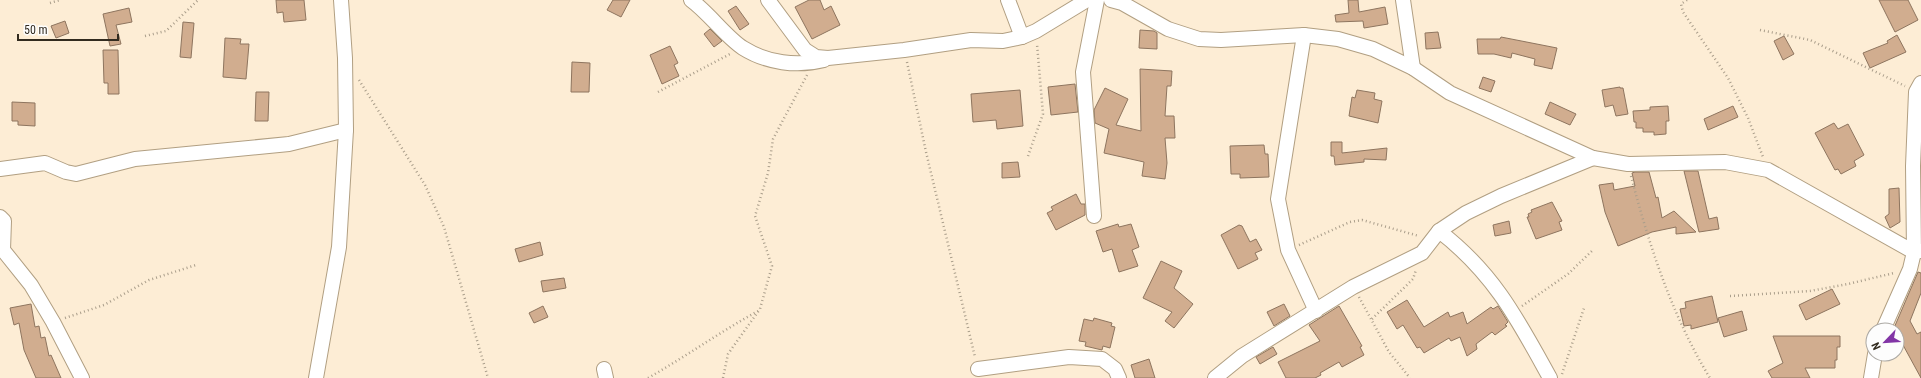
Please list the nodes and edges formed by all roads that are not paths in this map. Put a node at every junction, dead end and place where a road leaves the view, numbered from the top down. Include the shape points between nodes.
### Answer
1 (341, 0) edge
2 (691, 0) edge
3 (768, 0) edge
4 (1008, 0) edge
5 (1087, 0) edge
6 (1097, 0) edge
7 (1111, 0) edge
8 (1403, 0) edge
9 (1304, 35) junction
10 (1022, 37) junction
11 (828, 58) junction
12 (1412, 68) junction
13 (1918, 87) edge
14 (346, 130) junction
15 (1593, 158) junction
16 (0, 168) edge
17 (1094, 216) dead end
18 (0, 217) edge
19 (1435, 236) junction
20 (1918, 252) edge
21 (1316, 311) junction
22 (1887, 322) edge
23 (1874, 362) edge
24 (978, 369) road end
25 (82, 378) edge
26 (316, 378) edge
27 (1119, 378) edge
28 (1215, 378) edge
29 (1550, 378) edge
30 (1871, 378) edge

1 - 14 street
2 - 11 street via 743,48 778,63 814,62
3 - 11 street via 805,50 816,57
4 - 10 street
5 - 10 street
6 - 17 street via 1083,72
7 - 9 street via 1122,3 1168,29 1199,39
8 - 12 street
9 - 12 street via 1338,39 1373,49
9 - 21 street via 1278,199 1288,250
10 - 11 street via 1003,41 971,40
12 - 15 street via 1450,93
13 - 20 street via 1913,166
14 - 16 street via 289,144 135,159 76,174 45,163
14 - 26 street via 339,247
15 - 19 street via 1466,213
15 - 20 street via 1628,164 1725,162 1768,170
18 - 25 street via 4,221 3,250 31,285
19 - 21 street via 1422,253 1354,287
19 - 29 street via 1460,248 1490,280 1513,312
20 - 22 street
21 - 28 street via 1242,356
23 - 30 street
24 - 27 street via 1069,357 1102,360 1115,369

